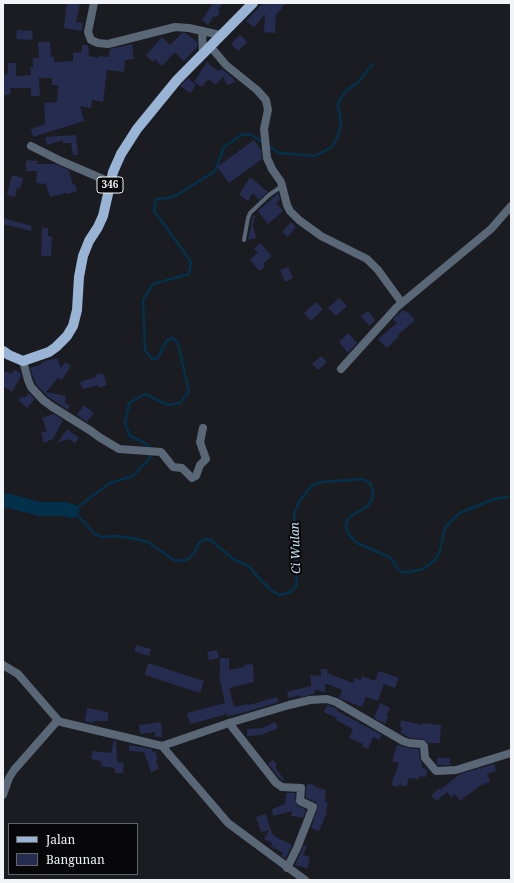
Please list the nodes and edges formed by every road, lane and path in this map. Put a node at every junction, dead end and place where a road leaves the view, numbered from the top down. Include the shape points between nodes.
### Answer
1 (94, 3) edge
2 (253, 3) edge
3 (202, 32) junction
4 (220, 35) junction
5 (206, 49) junction
6 (31, 146) dead end
7 (110, 182) junction
8 (283, 186) junction
9 (511, 206) edge
10 (244, 240) dead end
11 (402, 303) junction
12 (3, 351) edge
13 (23, 362) junction
14 (341, 369) dead end
15 (203, 428) dead end
16 (3, 665) edge
17 (58, 720) junction
18 (229, 723) junction
19 (162, 746) junction
20 (511, 753) edge
21 (3, 795) edge
22 (287, 868) junction
23 (305, 880) edge

1 - 3 street via 88,32 91,40 98,43 108,44 175,27
2 - 4 main road, 346
3 - 4 street
3 - 5 street
4 - 5 main road, 346
5 - 7 main road, 346 via 166,92 137,129 121,154
5 - 8 street via 266,100 268,110 264,138 268,163
6 - 7 street
7 - 13 main road, 346 via 103,216 88,241 83,256 79,277 78,310 71,331 49,352
8 - 10 lane via 250,213
8 - 11 street via 287,205 294,216 321,236 367,259
9 - 11 street via 490,229
11 - 14 street
12 - 13 main road
13 - 15 street via 31,387 43,400 112,445 123,450 162,453 173,468 182,468 191,477 195,477 200,465 206,460 200,442
16 - 17 street via 18,674
17 - 19 street via 68,725
17 - 21 street via 14,770
18 - 19 street
18 - 20 street via 289,705 327,699 403,742 422,744 425,758 436,771 456,770
18 - 22 street via 276,783 282,787 301,788 300,801 313,806
19 - 22 street via 233,828
22 - 23 street

